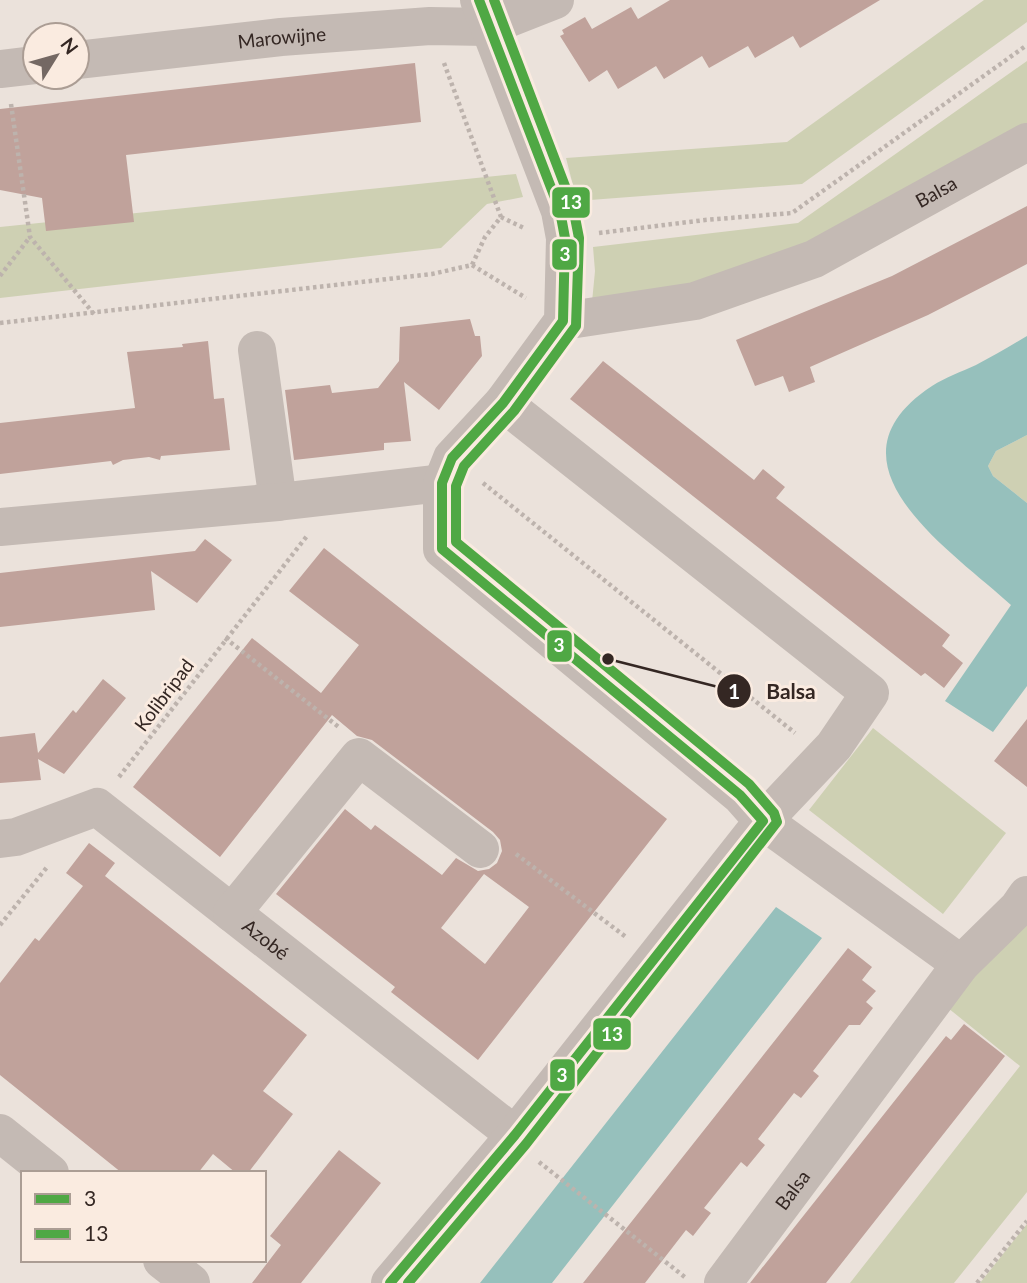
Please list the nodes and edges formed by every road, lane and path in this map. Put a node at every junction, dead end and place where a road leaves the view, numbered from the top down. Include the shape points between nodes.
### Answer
1 (555, 0) edge
2 (483, 13) edge
3 (430, 26) junction
4 (91, 58) edge
5 (14, 67) edge
6 (1027, 142) edge
7 (501, 217) dead end
8 (30, 237) junction
9 (472, 265) dead end
10 (0, 276) edge
11 (94, 314) dead end
12 (563, 321) junction
13 (257, 350) dead end
14 (503, 403) junction
15 (447, 470) junction
16 (278, 502) junction
17 (0, 527) edge
18 (314, 527) dead end
19 (225, 638) junction
20 (824, 756) junction
21 (359, 757) junction
22 (97, 807) junction
23 (763, 821) junction
24 (0, 839) edge
25 (480, 849) joint
26 (53, 861) dead end
27 (1027, 895) edge
28 (232, 913) junction
29 (0, 925) edge
30 (654, 959) junction
31 (961, 964) junction
32 (0, 1133) edge
33 (515, 1135) junction
34 (545, 1169) dead end
35 (48, 1171) edge
36 (1027, 1221) edge
37 (165, 1262) edge
38 (191, 1283) edge
39 (390, 1283) edge
40 (692, 1283) edge
41 (723, 1283) edge
42 (977, 1283) edge

1 - 2 street
2 - 3 street, Marowijne
2 - 12 street via 560,211 565,238
3 - 4 street, Marowijne
3 - 7 path
5 - 8 path
6 - 12 street, Balsa via 814,259 695,301
8 - 10 path
8 - 11 path
9 - 12 path
12 - 14 street
13 - 16 street
14 - 15 street
14 - 20 street via 870,693
15 - 16 street
15 - 20 path
15 - 23 street via 442,549 740,795
16 - 17 street
18 - 19 path, Kolibripad
19 - 21 path via 354,739
19 - 22 path, Kolibripad
20 - 23 street
21 - 25 street
21 - 28 street
22 - 24 street
22 - 28 street, Azobé
23 - 30 street
23 - 31 street
25 - 30 path via 496,856 519,854
26 - 29 path
27 - 31 street, Balsa
28 - 33 street, Azobé
30 - 33 street
31 - 41 street, Balsa
32 - 35 street
33 - 39 street
34 - 40 path
36 - 42 path
37 - 38 street

